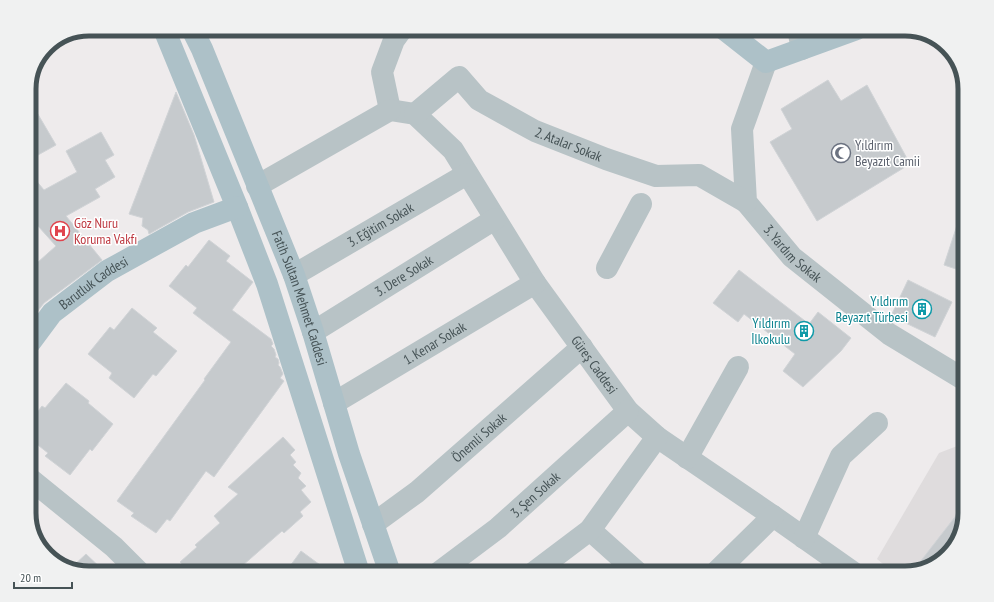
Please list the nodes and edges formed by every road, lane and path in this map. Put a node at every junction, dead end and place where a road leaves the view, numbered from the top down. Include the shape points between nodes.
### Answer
1 (167, 36) edge
2 (196, 36) edge
3 (397, 36) edge
4 (733, 36) edge
5 (817, 36) edge
6 (800, 39) edge
7 (766, 62) junction
8 (390, 110) junction
9 (415, 114) junction
10 (467, 174) junction
11 (257, 186) junction
12 (746, 202) junction
13 (641, 204) dead end
14 (237, 207) junction
15 (494, 219) junction
16 (607, 268) dead end
17 (294, 275) junction
18 (535, 283) junction
19 (36, 328) edge
20 (313, 332) junction
21 (582, 347) junction
22 (738, 367) dead end
23 (958, 376) edge
24 (334, 403) junction
25 (628, 411) junction
26 (877, 423) dead end
27 (657, 438) junction
28 (687, 458) junction
29 (36, 484) edge
30 (773, 516) junction
31 (373, 524) junction
32 (590, 530) junction
33 (804, 538) junction
34 (133, 566) edge
35 (357, 566) edge
36 (388, 566) edge
37 (447, 566) edge
38 (542, 566) edge
39 (630, 566) edge
40 (722, 566) edge
41 (844, 566) edge

1 - 14 main road, Fatih Sultan Mehmet Caddesi
2 - 11 main road, Fatih Sultan Mehmet Caddesi
3 - 8 street via 382,72
4 - 7 main road
5 - 6 main road
6 - 7 main road
7 - 12 street via 742,129
8 - 9 street
8 - 11 street
9 - 10 street, Güreş Caddesi via 453,150
9 - 12 street, 2. Atalar Sokak via 459,77 479,100 535,131 656,176 699,175
10 - 15 street, Güreş Caddesi
10 - 17 street, 3. Eğitim Sokak
11 - 17 main road, Fatih Sultan Mehmet Caddesi
12 - 23 street, 3. Yardım Sokak via 792,257 890,334
13 - 16 street
14 - 19 main road, Barutluk Caddesi via 194,223 107,272
14 - 35 main road, Fatih Sultan Mehmet Caddesi via 267,284
15 - 18 street, Güreş Caddesi
15 - 20 street, 3. Dere Sokak
17 - 20 main road, Fatih Sultan Mehmet Caddesi
18 - 21 street, Güreş Caddesi
18 - 24 street, 1. Kenar Sokak
20 - 24 main road, Fatih Sultan Mehmet Caddesi
21 - 25 street, Güreş Caddesi
21 - 31 street, Önemli Sokak via 417,492
22 - 28 street
24 - 31 main road, Fatih Sultan Mehmet Caddesi
25 - 27 street, Güreş Caddesi
25 - 37 street, 3. Şen Sokak via 498,528
26 - 33 street via 841,456
27 - 28 street, Güreş Caddesi
27 - 32 street
28 - 30 street, Güreş Caddesi
29 - 34 street via 114,546
30 - 33 street, Güreş Caddesi
30 - 40 street
31 - 36 main road, Fatih Sultan Mehmet Caddesi
32 - 38 street
32 - 39 street
33 - 41 street, Güreş Caddesi

